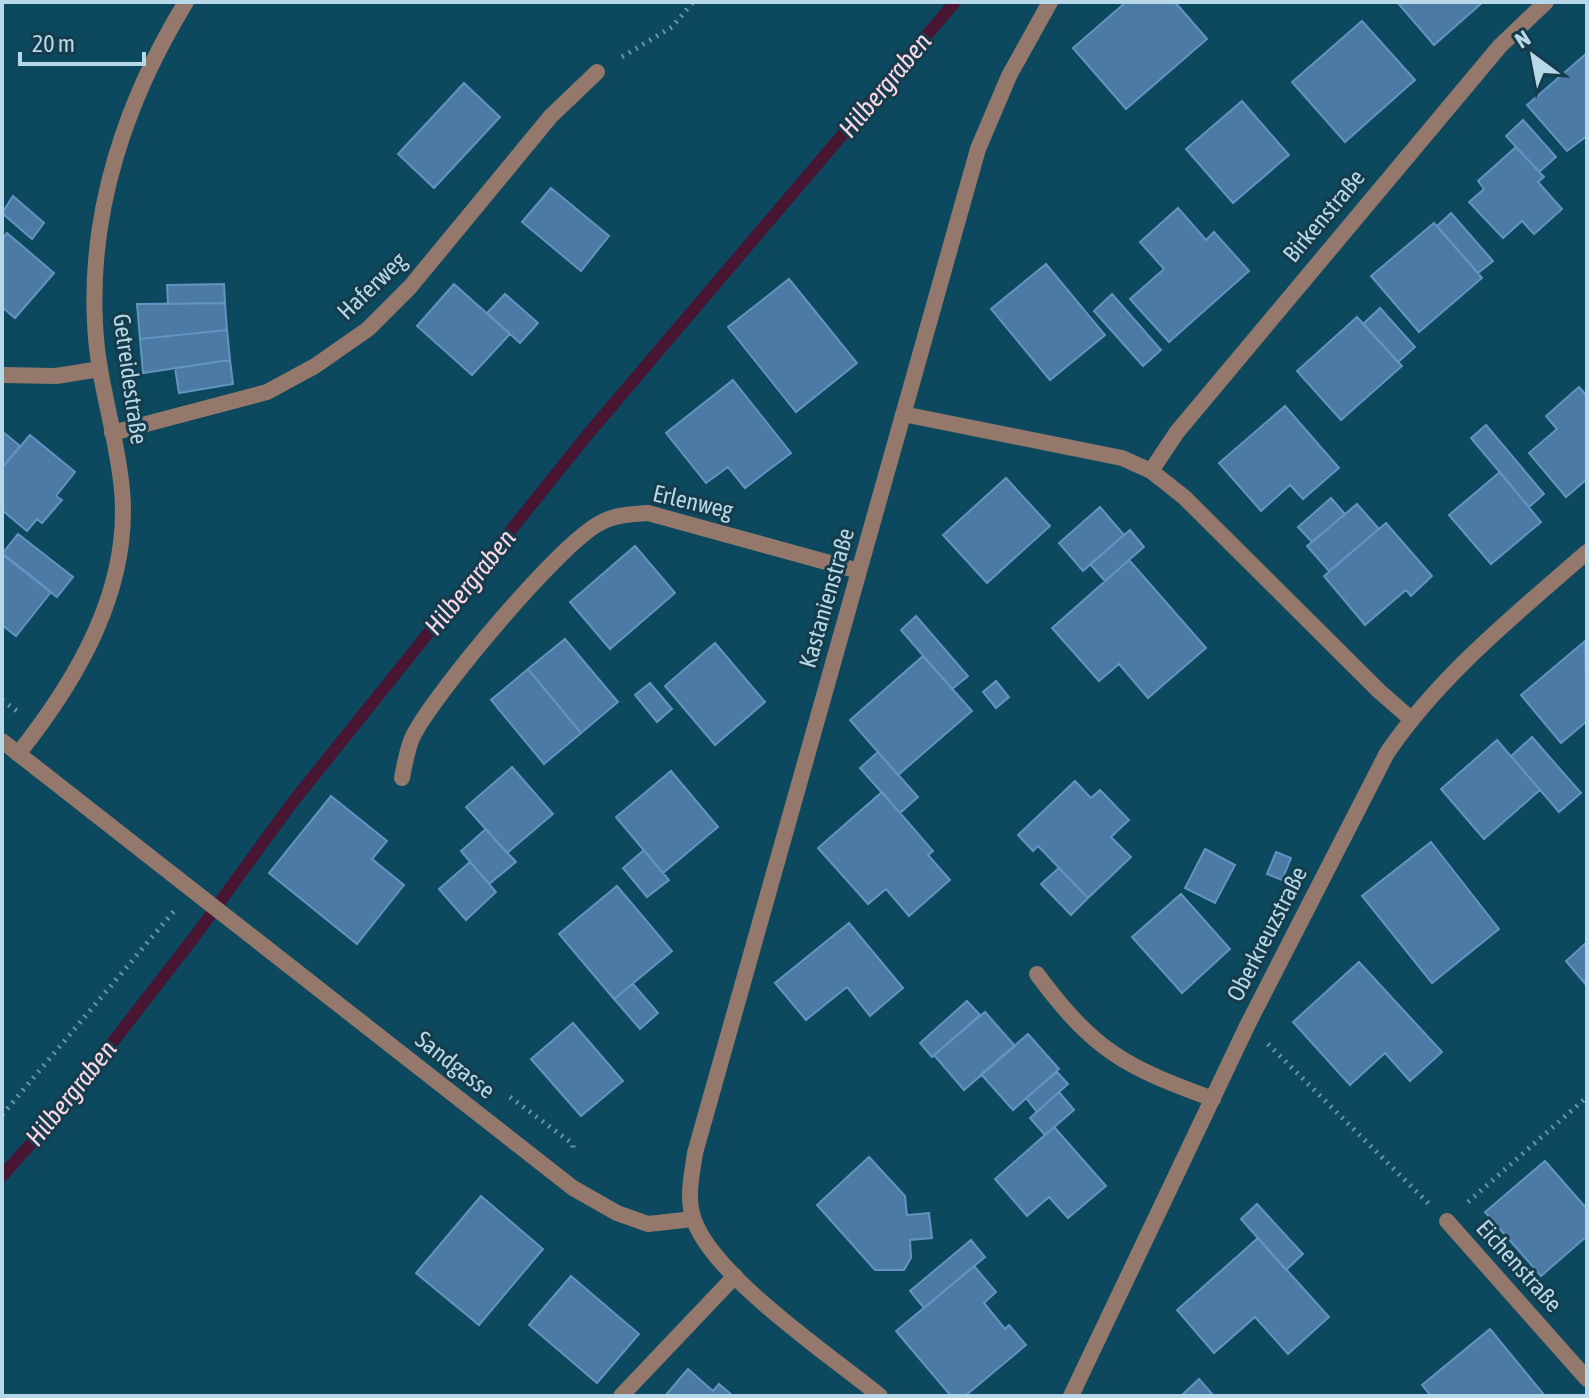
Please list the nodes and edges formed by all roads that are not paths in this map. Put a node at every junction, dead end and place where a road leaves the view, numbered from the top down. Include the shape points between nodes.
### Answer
1 (186, 2) edge
2 (1050, 2) edge
3 (1546, 2) edge
4 (597, 72) road end
5 (100, 369) junction
6 (2, 375) edge
7 (903, 414) junction
8 (112, 433) junction
9 (1151, 471) junction
10 (1587, 552) edge
11 (859, 571) junction
12 (1411, 719) junction
13 (2, 741) edge
14 (18, 754) junction
15 (402, 778) dead end
16 (1037, 974) dead end
17 (1213, 1099) junction
18 (693, 1219) junction
19 (1447, 1221) road end
20 (735, 1276) junction
21 (1587, 1379) edge
22 (621, 1396) edge
23 (880, 1396) edge
24 (1071, 1396) edge

1 - 5 street, Getreidestraße via 158,48 127,119 106,190 96,266
2 - 7 street, Kastanienstraße via 1009,76 978,149
3 - 9 street, Birkenstraße via 1500,46 1399,164 1177,432
4 - 8 street, Haferweg via 551,116 410,287 368,329 267,392
5 - 6 street via 56,376
5 - 8 street, Getreidestraße
7 - 9 street via 1122,458
7 - 11 street, Kastanienstraße
8 - 14 street, Getreidestraße via 122,527 106,606 65,689
9 - 12 street
10 - 12 street, Oberkreuzstraße via 1441,685
11 - 15 street, Erlenweg via 648,513 600,522 539,577 443,693 414,735
11 - 18 street, Kastanienstraße via 695,1153 690,1185
12 - 17 street, Oberkreuzstraße via 1387,753
13 - 14 street, Sandgasse
14 - 18 street, Sandgasse via 573,1188 648,1224
16 - 17 street via 1093,1039 1125,1064
17 - 24 street, Oberkreuzstraße
18 - 20 street
19 - 21 street, Eichenstraße
20 - 22 street
20 - 23 street

